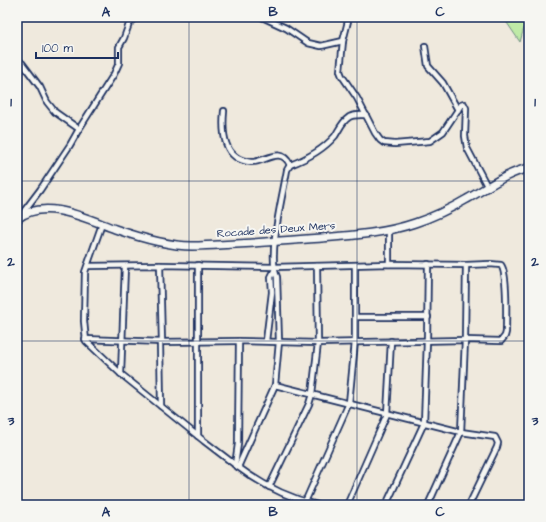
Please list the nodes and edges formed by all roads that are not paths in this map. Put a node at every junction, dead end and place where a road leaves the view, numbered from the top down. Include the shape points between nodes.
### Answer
1 (137, 17) edge
2 (262, 17) edge
3 (349, 17) edge
4 (344, 41) junction
5 (425, 46) dead end
6 (17, 59) edge
7 (458, 110) junction
8 (224, 111) dead end
9 (366, 115) junction
10 (79, 129) junction
11 (290, 165) junction
12 (529, 168) edge
13 (487, 186) junction
14 (18, 218) edge
15 (102, 224) junction
16 (389, 230) junction
17 (274, 241) junction
18 (390, 264) junction
19 (428, 264) junction
20 (160, 265) junction
21 (198, 265) junction
22 (466, 265) junction
23 (88, 266) junction
24 (125, 266) junction
25 (317, 266) junction
26 (355, 266) junction
27 (274, 269) junction
28 (355, 317) junction
29 (428, 317) junction
30 (85, 339) junction
31 (123, 340) junction
32 (465, 340) junction
33 (198, 341) junction
34 (239, 341) junction
35 (266, 341) junction
36 (391, 341) junction
37 (428, 341) junction
38 (161, 342) junction
39 (279, 342) junction
40 (354, 342) junction
41 (318, 343) junction
42 (121, 374) junction
43 (275, 385) junction
44 (312, 394) junction
45 (349, 403) junction
46 (161, 406) junction
47 (387, 414) junction
48 (424, 423) junction
49 (461, 432) junction
50 (198, 436) junction
51 (237, 466) junction
52 (269, 487) junction
53 (305, 502) junction
54 (318, 505) edge
55 (347, 505) edge
56 (386, 505) edge
57 (428, 505) edge
58 (469, 505) edge

1 - 10 street via 129,24 119,47 118,68
2 - 4 street via 286,28 308,43 321,46
3 - 4 street
4 - 9 street via 340,65 342,76
5 - 7 street via 428,66 443,83
6 - 10 street via 40,87 55,112
7 - 9 street via 443,132 430,141 395,144 384,143 375,133
7 - 13 street via 464,104 467,148
8 - 11 street via 222,126 226,144 237,157 252,162 270,156 280,156
9 - 11 street via 348,117 334,137 316,152
10 - 14 street via 40,190
11 - 17 street
12 - 13 highway, Rocade des Deux Mers
13 - 16 highway, Rocade des Deux Mers via 448,210 414,224
14 - 15 highway, Rocade des Deux Mers via 31,212 54,210 72,213
15 - 17 highway, Rocade des Deux Mers via 162,242 190,246
15 - 23 street
16 - 17 highway, Rocade des Deux Mers
16 - 18 street
17 - 27 street
18 - 19 street
18 - 26 street
19 - 22 street
19 - 29 street
20 - 21 street
20 - 24 street
20 - 38 street
21 - 27 street
21 - 33 street
22 - 32 street
22 - 32 street via 490,264 504,268 506,336 501,341
23 - 24 street
23 - 30 street via 85,272
24 - 31 street
25 - 26 street
25 - 27 street
25 - 41 street
26 - 28 street
27 - 35 street via 271,277 272,292
27 - 39 street via 277,277
28 - 29 street
28 - 40 street
29 - 37 street
30 - 31 street
30 - 42 street via 87,344
31 - 38 street
31 - 42 street
32 - 37 street
32 - 49 street
33 - 34 street
33 - 38 street
33 - 50 street
34 - 35 street
34 - 51 street
35 - 39 street
36 - 37 street
36 - 40 street
36 - 47 street
37 - 48 street
38 - 46 street
39 - 41 street
39 - 43 street
40 - 41 street
40 - 45 street
41 - 44 street
42 - 46 street
43 - 44 street
43 - 51 street
44 - 45 street
44 - 52 street
45 - 47 street
45 - 53 street
46 - 50 street
47 - 48 street
47 - 55 street
48 - 49 street
48 - 56 street
49 - 57 street
49 - 58 street via 491,436 498,443
50 - 51 street
51 - 52 street
52 - 53 street
53 - 54 street

